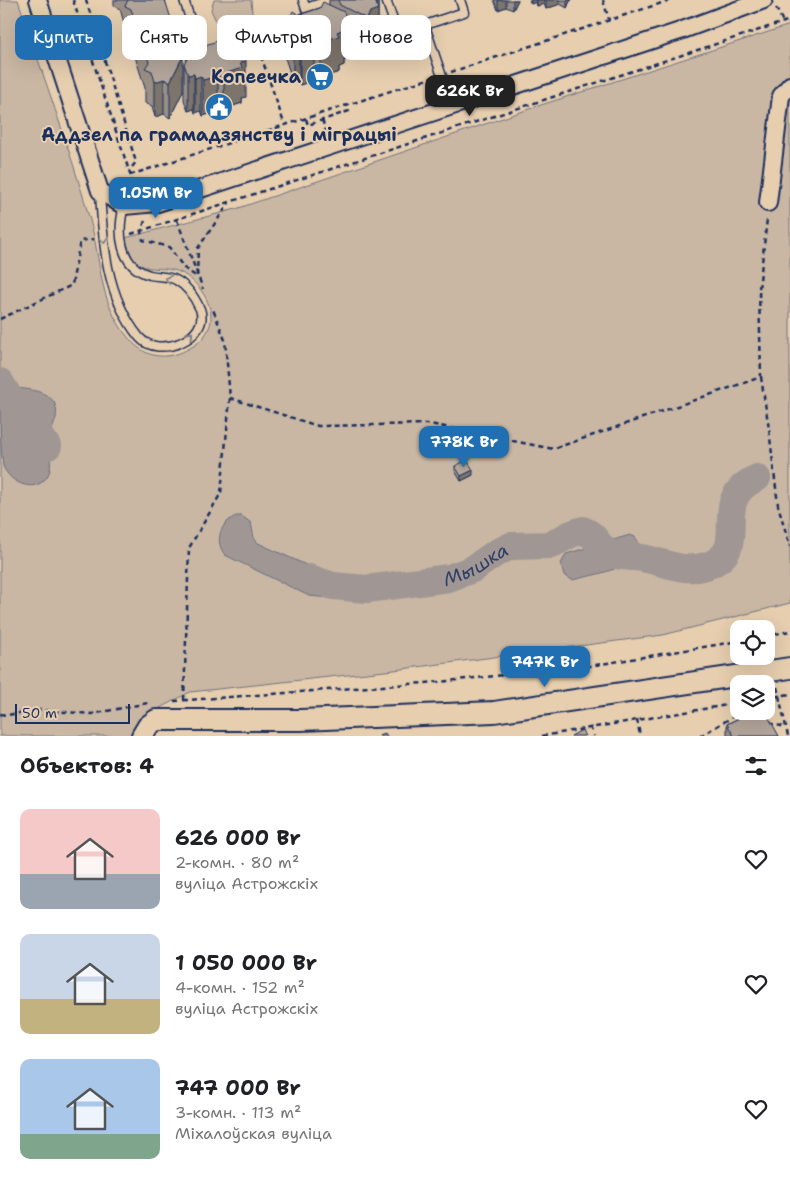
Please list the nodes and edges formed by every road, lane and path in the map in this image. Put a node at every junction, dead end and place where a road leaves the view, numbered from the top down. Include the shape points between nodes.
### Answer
1 (38, 0) edge
2 (72, 0) edge
3 (86, 0) edge
4 (184, 0) edge
5 (303, 0) edge
6 (386, 0) edge
7 (460, 0) edge
8 (603, 0) edge
9 (671, 0) edge
10 (764, 0) edge
11 (773, 0) edge
12 (327, 1) dead end
13 (306, 8) junction
14 (308, 15) edge
15 (391, 15) edge
16 (609, 20) junction
17 (790, 20) edge
18 (783, 22) junction
19 (431, 24) edge
20 (431, 44) edge
21 (262, 61) dead end
22 (204, 62) edge
23 (441, 75) junction
24 (790, 84) edge
25 (347, 106) junction
26 (452, 106) junction
27 (306, 119) junction
28 (285, 126) junction
29 (129, 171) junction
30 (130, 176) junction
31 (132, 180) dead end
32 (100, 191) junction
33 (230, 202) junction
34 (768, 202) joint
35 (136, 211) junction
36 (177, 220) junction
37 (141, 232) junction
38 (103, 238) junction
39 (197, 277) junction
40 (206, 295) dead end
41 (211, 303) dead end
42 (0, 319) edge
43 (761, 377) junction
44 (230, 398) junction
45 (790, 547) edge
46 (790, 631) edge
47 (775, 634) edge
48 (730, 643) edge
49 (790, 668) edge
50 (790, 694) edge
51 (775, 696) edge
52 (778, 696) junction
53 (184, 700) junction
54 (150, 703) dead end
55 (730, 704) edge
56 (0, 714) edge
57 (166, 719) edge
58 (637, 719) junction
59 (730, 719) edge
60 (766, 722) edge
61 (590, 727) junction
62 (785, 727) junction
63 (708, 732) junction
64 (142, 736) edge
65 (542, 736) edge
66 (594, 736) edge
67 (640, 736) edge
68 (700, 736) edge
69 (707, 736) edge
70 (788, 736) edge

1 - 32 street
2 - 29 path
3 - 29 path via 136,162
4 - 22 lane
5 - 13 lane
6 - 15 lane
7 - 19 lane via 464,12
8 - 16 path
9 - 16 path
10 - 26 street
11 - 18 path
12 - 13 lane
13 - 14 lane
16 - 23 path
17 - 18 path
18 - 33 path
20 - 23 lane
21 - 28 path
23 - 25 path
23 - 26 lane
24 - 34 street via 781,96
25 - 27 path
25 - 27 path via 349,111 308,125
26 - 35 street
27 - 28 path
28 - 30 path
29 - 30 path
30 - 31 path
32 - 35 street
32 - 38 lane
33 - 36 path
33 - 39 path via 198,248
34 - 43 path via 759,288
35 - 37 path
38 -> 35 lane via 110,280 120,310 141,340 168,347 193,334 201,312 194,296 176,280 140,272 122,248 120,222
36 - 37 path
36 - 39 path
37 - 39 path via 143,240 169,247 184,268
38 - 42 path via 80,241 72,285
39 - 40 path
41 - 44 path via 225,340
43 - 44 path via 553,449 430,424 318,426
43 - 45 path via 778,505
44 - 53 path via 221,493 189,548
46 - 47 path
48 - 53 path via 590,666 438,682
49 - 57 street via 494,712 301,720
50 - 52 path
51 - 52 path
52 - 62 path
53 - 57 path
54 - 56 path via 92,714 39,710
55 - 58 path
57 - 64 street via 156,720
58 - 61 path
58 - 67 path
59 - 63 path
60 - 62 path
61 - 65 path
61 - 66 path
62 - 70 path
63 - 68 path
63 - 69 path

